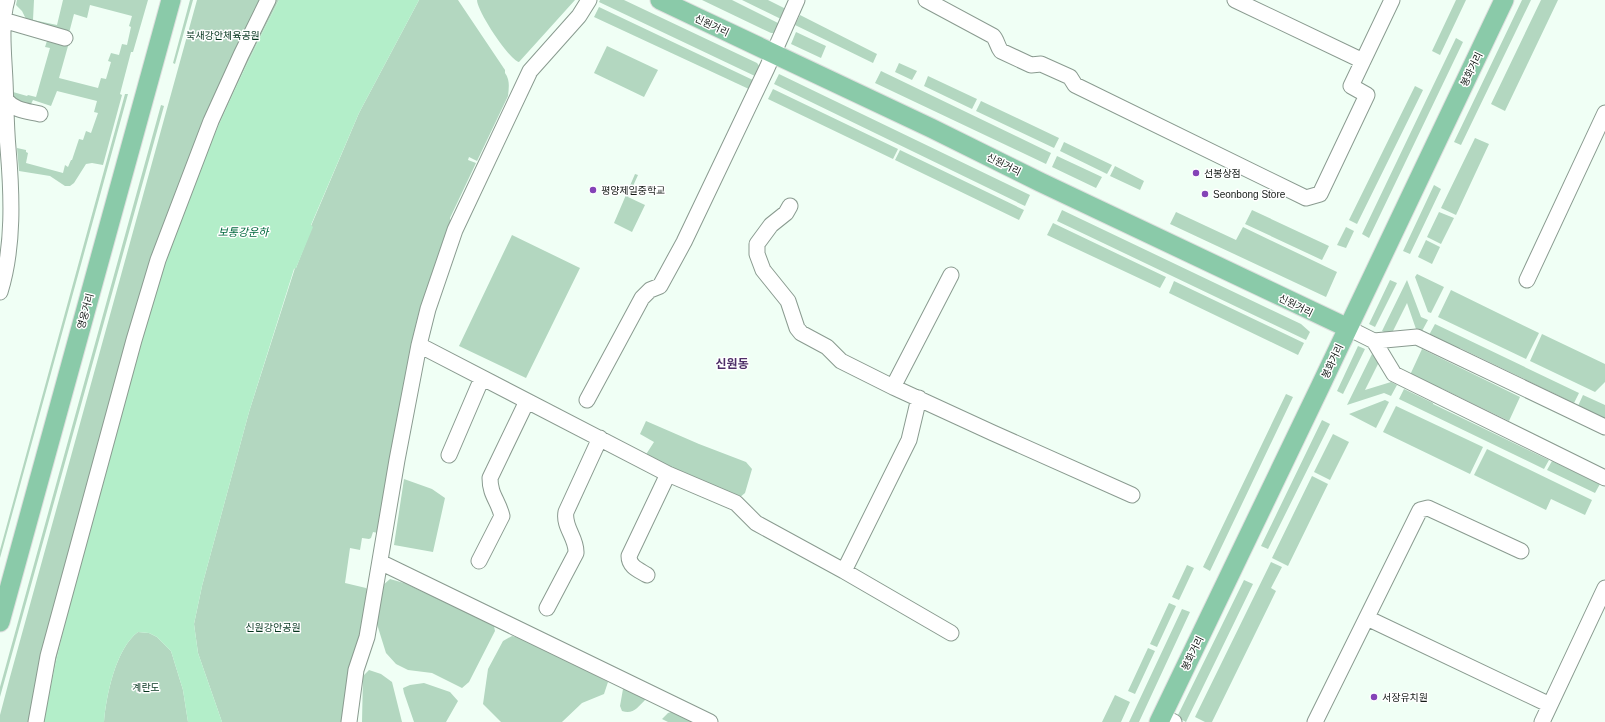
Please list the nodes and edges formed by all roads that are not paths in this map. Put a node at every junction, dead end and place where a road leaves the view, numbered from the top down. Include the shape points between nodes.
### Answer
1 (7, 0) edge
2 (171, 0) edge
3 (268, 0) edge
4 (589, 0) edge
5 (660, 0) edge
6 (797, 0) edge
7 (926, 0) edge
8 (1235, 0) edge
9 (1392, 0) edge
10 (1504, 0) edge
11 (2, 29) edge
12 (65, 38) dead end
13 (772, 53) junction
14 (1363, 61) junction
15 (6, 100) junction
16 (1605, 113) edge
17 (40, 114) dead end
18 (4, 149) edge
19 (790, 206) dead end
20 (951, 275) dead end
21 (1527, 280) dead end
22 (0, 292) edge
23 (1348, 328) junction
24 (1374, 341) junction
25 (419, 345) junction
26 (482, 378) junction
27 (893, 387) junction
28 (919, 398) junction
29 (588, 400) dead end
30 (527, 401) junction
31 (1605, 427) edge
32 (600, 438) junction
33 (449, 455) dead end
34 (668, 474) junction
35 (1605, 478) edge
36 (1132, 495) dead end
37 (1521, 550) dead end
38 (479, 561) dead end
39 (380, 562) junction
40 (844, 571) junction
41 (646, 575) dead end
42 (1605, 588) edge
43 (547, 608) dead end
44 (1367, 618) junction
45 (0, 622) edge
46 (951, 633) dead end
47 (1550, 705) junction
48 (1165, 720) edge
49 (36, 722) edge
50 (349, 722) edge
51 (710, 722) edge
52 (1315, 722) edge
53 (1542, 722) edge

1 - 11 street
2 - 45 main road, 영웅거리
3 - 49 street via 211,121 158,260 48,656
4 - 25 street via 580,16 530,71 455,230 428,309
5 - 13 main road, 신원거리
6 - 13 street
7 - 14 street via 993,36 1001,51 1031,65 1042,64 1070,77 1075,85 1306,198 1320,194 1367,95 1351,86
8 - 14 street
9 - 14 street
10 - 23 main road, 봉화거리
11 - 12 street
11 - 15 street
13 - 23 main road, 신원거리
13 - 29 street via 660,286 650,290 642,298
15 - 17 street via 15,108
15 - 18 street
16 - 21 street
18 - 22 street via 11,173 11,218 6,266
19 - 27 street via 757,244 757,254 763,270 788,301 801,333 827,347 841,361
20 - 27 street
23 - 24 street
23 - 48 main road, 봉화거리
24 - 31 street via 1418,337
24 - 35 street via 1394,374
25 - 26 street
25 - 39 street
26 - 30 street
26 - 33 street
27 - 28 street
28 - 36 street via 993,434
28 - 40 street via 909,440
30 - 32 street
30 - 38 street via 490,478 490,490 502,516
32 - 34 street
32 - 43 street via 566,512 565,518 576,545 576,553
34 - 40 street via 736,503 756,524
34 - 41 street via 630,556 632,566
37 - 44 street via 1428,508 1420,510
39 - 50 street via 367,637 356,670
39 - 51 street
40 - 46 street
42 - 47 street
44 - 47 street
44 - 52 street
47 - 53 street

